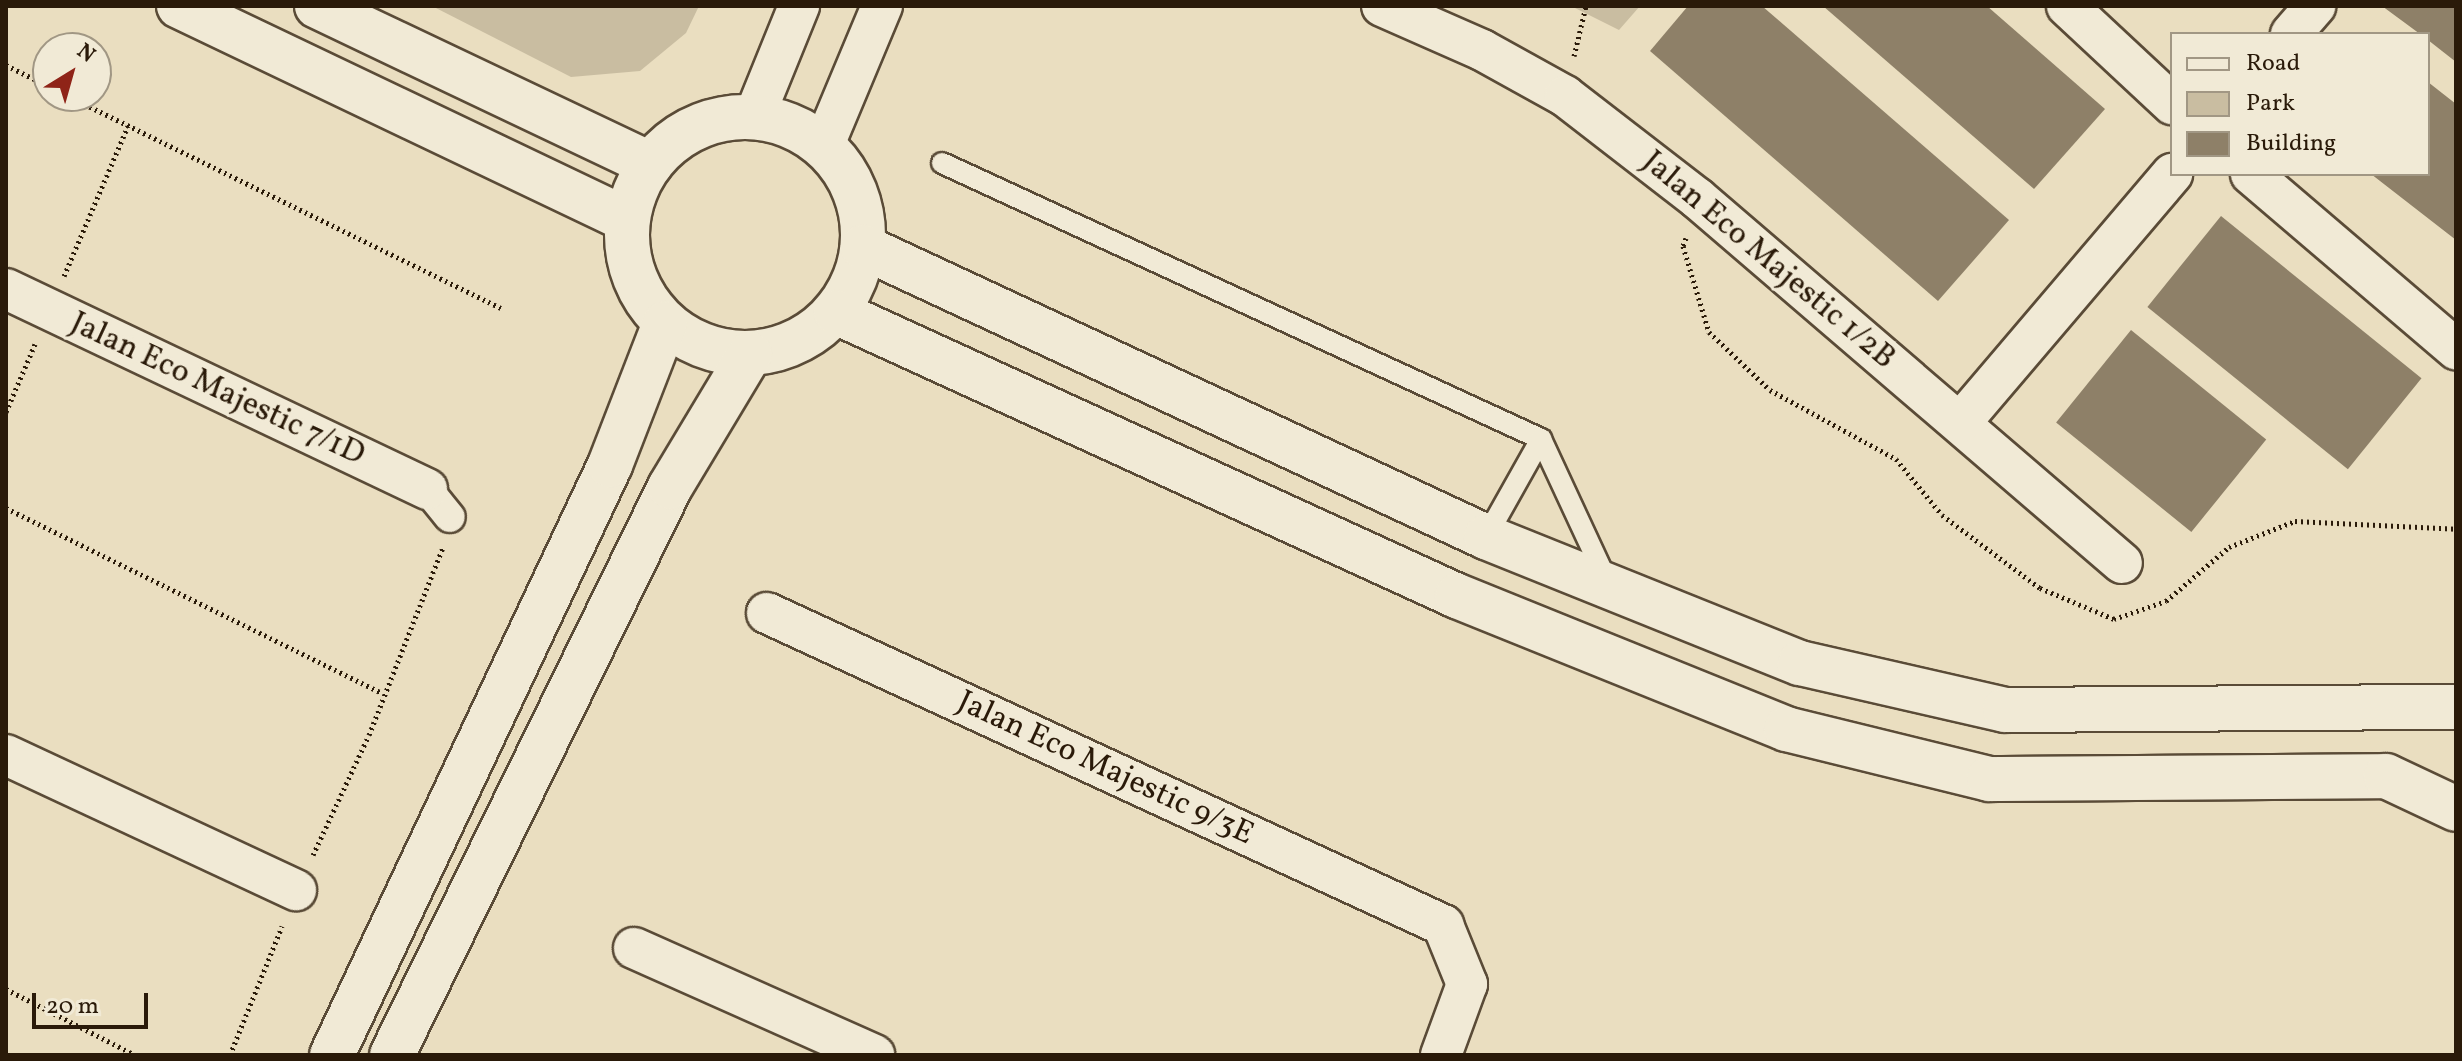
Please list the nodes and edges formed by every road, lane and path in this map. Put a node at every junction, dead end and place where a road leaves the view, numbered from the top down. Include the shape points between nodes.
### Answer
1 (179, 6) edge
2 (317, 6) edge
3 (799, 6) edge
4 (882, 6) edge
5 (1382, 6) edge
6 (1586, 6) edge
7 (2067, 6) edge
8 (2315, 6) edge
9 (2293, 32) edge
10 (6, 65) edge
11 (32, 78) edge
12 (1565, 96) junction
13 (2170, 102) edge
14 (100, 112) edge
15 (754, 117) junction
16 (128, 126) junction
17 (823, 147) junction
18 (942, 163) dead end
19 (650, 164) junction
20 (2170, 176) edge
21 (2253, 176) edge
22 (627, 220) junction
23 (863, 247) junction
24 (6, 289) edge
25 (501, 308) dead end
26 (49, 310) junction
27 (836, 312) junction
28 (665, 323) junction
29 (2456, 349) edge
30 (750, 354) junction
31 (6, 412) edge
32 (1961, 422) junction
33 (1541, 439) junction
34 (439, 503) joint
35 (6, 508) edge
36 (1486, 537) junction
37 (2122, 563) dead end
38 (1611, 589) junction
39 (767, 613) dead end
40 (382, 693) junction
41 (2456, 707) edge
42 (6, 755) edge
43 (2456, 809) edge
44 (296, 890) junction
45 (634, 948) dead end
46 (6, 989) edge
47 (135, 1055) edge
48 (230, 1055) edge
49 (332, 1055) edge
50 (392, 1055) edge
51 (874, 1055) edge
52 (1441, 1055) edge

1 - 22 street
2 - 19 street
3 - 15 street
4 - 17 street
5 - 12 street, Jalan Eco Majestic 1/2B via 1482,50
6 - 12 path
7 - 13 street
8 - 9 street
10 - 11 path
12 - 32 street, Jalan Eco Majestic 1/2B via 1697,198
14 - 16 path
15 - 17 street via 791,127
15 - 19 street via 715,120 690,131
16 - 25 path
16 - 26 path
17 - 23 street via 852,187 861,210
18 - 33 lane
19 - 22 street
20 - 32 street
21 - 29 street
22 - 28 street via 629,259 642,293
23 - 27 street via 855,282
23 - 36 street
24 - 26 street, Jalan Eco Majestic 7/1D
26 - 31 path
26 - 34 street, Jalan Eco Majestic 7/1D
27 - 30 street via 812,334 782,348
27 - 43 street via 1457,596 1786,729 1989,779 2386,776
28 - 30 street via 718,350
28 - 49 street via 610,465
30 - 50 street via 670,487
32 - 37 street, Jalan Eco Majestic 1/2B
33 - 36 lane
33 - 38 lane
34 - 40 path via 443,549
35 - 40 path
36 - 38 street
38 - 41 street via 1800,663 2005,710
39 - 52 street, Jalan Eco Majestic 9/3E via 1443,925 1467,984
40 - 44 path via 369,735
42 - 44 street
44 - 48 path
45 - 51 street
46 - 47 path

